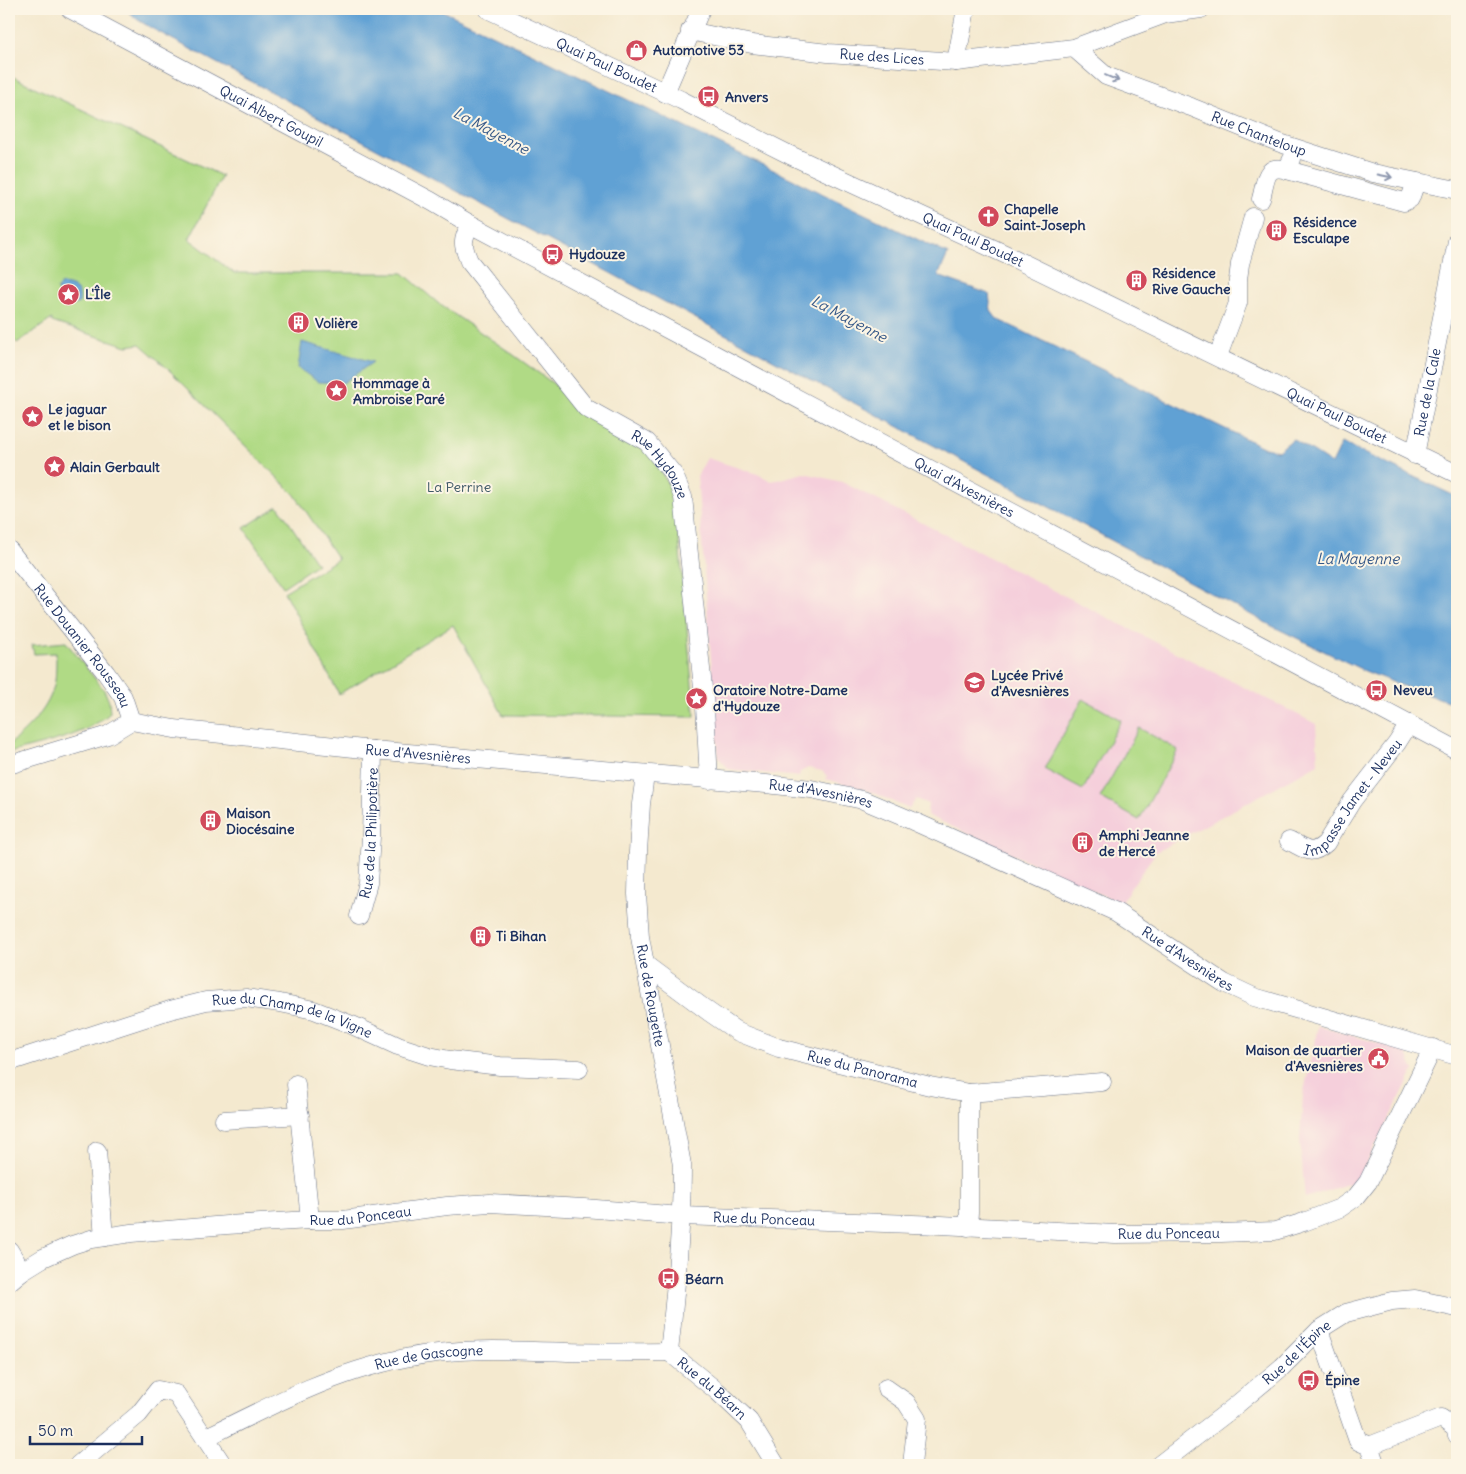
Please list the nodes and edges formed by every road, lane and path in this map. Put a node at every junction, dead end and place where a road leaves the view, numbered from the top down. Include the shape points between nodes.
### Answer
1 (70, 9) edge
2 (487, 9) edge
3 (701, 9) edge
4 (966, 9) edge
5 (1201, 9) edge
6 (1165, 12) edge
7 (690, 31) junction
8 (1074, 48) junction
9 (956, 62) junction
10 (665, 93) junction
11 (1296, 148) junction
12 (1353, 167) junction
13 (1287, 170) junction
14 (1416, 182) junction
15 (1347, 186) junction
16 (1457, 190) edge
17 (1261, 199) dead end
18 (1253, 217) dead end
19 (470, 224) junction
20 (1457, 241) edge
21 (1218, 356) junction
22 (1416, 455) junction
23 (1457, 474) edge
24 (9, 550) edge
25 (131, 721) junction
26 (1409, 724) junction
27 (373, 750) junction
28 (1457, 750) edge
29 (9, 766) edge
30 (645, 775) junction
31 (709, 780) junction
32 (1289, 841) dead end
33 (359, 916) dead end
34 (646, 964) junction
35 (1433, 1048) junction
36 (1457, 1056) edge
37 (9, 1062) edge
38 (579, 1068) dead end
39 (1102, 1082) dead end
40 (296, 1084) dead end
41 (970, 1093) junction
42 (300, 1115) junction
43 (224, 1120) dead end
44 (97, 1151) dead end
45 (681, 1216) junction
46 (310, 1220) junction
47 (968, 1227) junction
48 (104, 1236) junction
49 (9, 1250) edge
50 (16, 1276) edge
51 (1457, 1308) edge
52 (1319, 1330) junction
53 (670, 1352) junction
54 (886, 1388) dead end
55 (1457, 1435) edge
56 (205, 1438) junction
57 (1369, 1446) junction
58 (78, 1465) edge
59 (223, 1465) edge
60 (776, 1465) edge
61 (912, 1465) edge
62 (1158, 1465) edge
63 (1376, 1465) edge

1 - 19 street, Quai Albert Goupil via 431,200
2 - 10 street, Quai Paul Boudet
3 - 7 street
4 - 9 street
5 - 6 street, Rue des Lices
6 - 8 street, Rue des Lices
7 - 9 street, Rue des Lices via 762,46
7 - 10 street
8 - 9 street, Rue des Lices
8 -> 11 street, Rue Chanteloup via 1106,76
10 - 21 street, Quai Paul Boudet
11 - 12 street, Rue Chanteloup
11 - 13 street
12 -> 14 street, Rue Chanteloup
12 - 15 street
13 - 15 street
13 - 17 street via 1273,168 1268,173
14 - 15 street via 1410,199 1404,202
14 - 16 street, Rue Chanteloup
18 - 21 street via 1240,264 1238,303
19 - 26 street, Quai d'Avesnières
19 - 31 street, Rue Hydouze via 463,239 469,261 586,408 647,442 674,475 683,497 706,707
20 - 22 street, Rue de la Cale
21 - 22 street, Quai Paul Boudet
22 - 23 street, Quai Paul Boudet
24 - 25 street, Rue Douanier Rousseau via 106,673 123,698
25 - 27 street, Rue d'Avesnières via 174,729
25 - 29 street via 108,735
26 - 28 street, Quai d'Avesnières
26 - 32 street, Impasse Jamet - Neveu via 1320,849 1313,852
27 - 30 street, Rue d'Avesnières
27 - 33 street, Rue de la Philipotière via 368,883
30 - 31 street, Rue d'Avesnières
30 - 34 street, Rue de Rougette via 640,804 637,894 640,937
31 - 35 street, Rue d'Avesnières via 811,789 863,800 1116,912 1224,983 1254,997
34 - 41 street, Rue du Panorama via 738,1032 779,1048
34 - 45 street, Rue de Rougette via 682,1165
35 - 36 street, Rue d'Avesnières
35 - 47 street, Rue du Ponceau via 1368,1182 1356,1197 1340,1208 1304,1222 1274,1231 1115,1234
37 - 38 street, Rue du Champ de la Vigne via 157,1013 206,1001 246,998 314,1010 398,1046 450,1060 500,1066
39 - 41 street, Rue du Panorama
40 - 42 street
41 - 47 street
42 - 43 street
42 - 46 street
44 - 48 street
45 - 46 street, Rue du Ponceau via 490,1203 344,1220
45 - 47 street, Rue du Ponceau
45 - 53 street, Rue du Béarn
46 - 48 street, Rue du Ponceau
48 - 50 street, Rue du Ponceau via 43,1258
49 - 50 street
51 - 52 street, Rue de l'Épine via 1415,1299 1392,1301 1346,1313
52 - 57 street via 1358,1441
52 - 62 street, Rue de l'Épine via 1275,1373
53 - 56 street, Rue de Gascogne via 482,1349 405,1358 297,1392
53 - 60 street, Rue du Béarn via 749,1421
54 - 61 street via 906,1402 917,1419
55 - 57 street via 1455,1428 1441,1418
56 - 58 street via 176,1394 158,1390 139,1414
56 - 59 street
57 - 63 street

